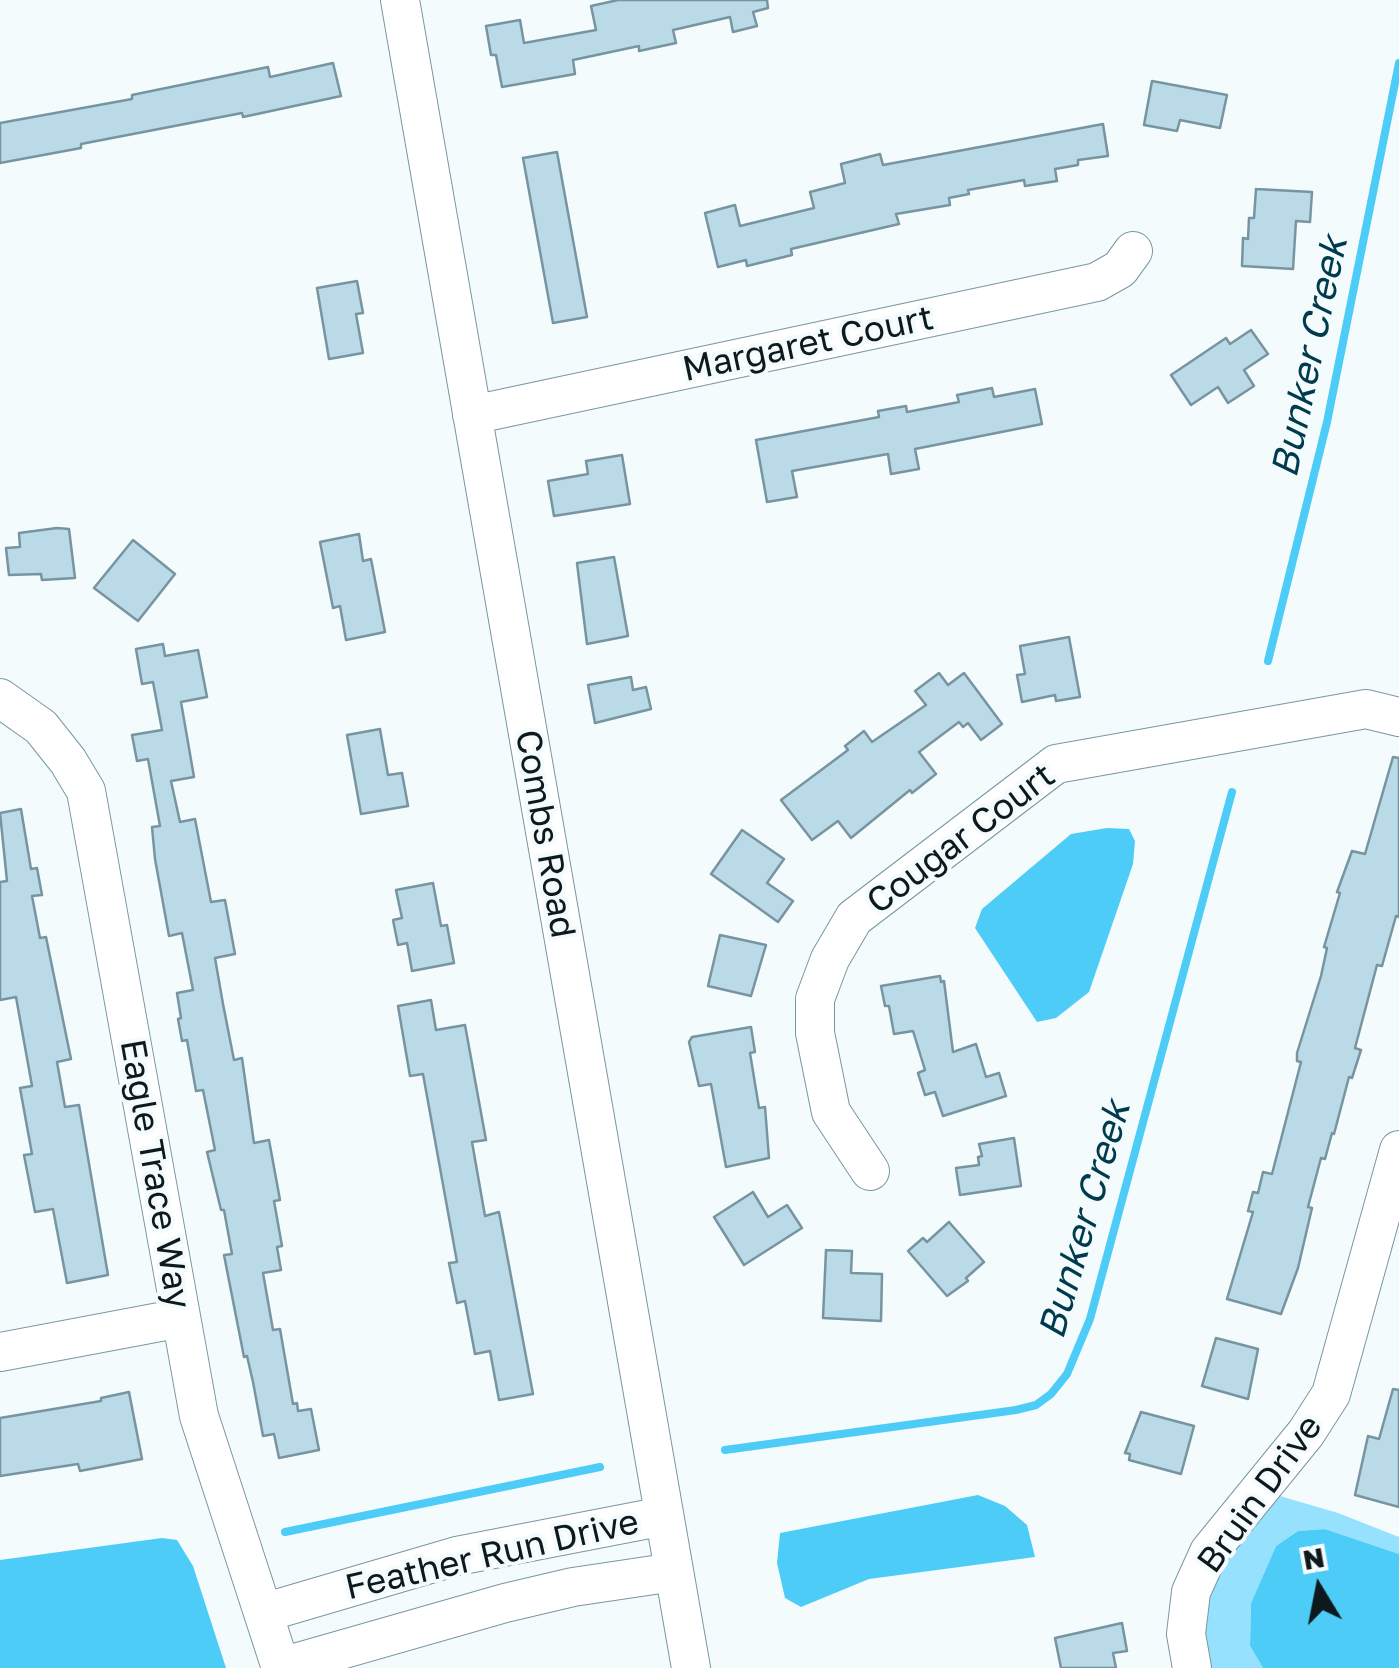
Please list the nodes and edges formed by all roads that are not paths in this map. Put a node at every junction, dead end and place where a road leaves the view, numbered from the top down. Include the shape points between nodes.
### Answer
1 (400, 0) edge
2 (1132, 251) dead end
3 (472, 415) junction
4 (4, 700) edge
5 (1399, 717) edge
6 (1399, 1150) edge
7 (870, 1172) dead end
8 (181, 1318) junction
9 (0, 1352) edge
10 (664, 1516) junction
11 (674, 1572) junction
12 (263, 1613) junction
13 (281, 1668) edge
14 (692, 1668) edge
15 (1192, 1668) edge

1 - 3 street, Combs Road
2 - 3 street, Margaret Court via 1120,269 1097,282
3 - 10 street, Combs Road
4 - 8 street, Eagle Trace Way via 50,737 86,791
5 - 7 street, Cougar Court via 1366,709 1056,764 854,918 815,998 815,1033 831,1112
6 - 15 street, Bruin Drive via 1332,1394 1208,1552 1191,1592 1186,1634
8 - 9 street
8 - 12 street, Eagle Trace Way via 204,1431
10 - 11 street, Combs Road
10 - 12 street, Feather Run Drive via 457,1556
11 - 13 street, Feather Run Drive via 504,1603
11 - 14 street, Combs Road
12 - 13 street, Eagle Trace Way

